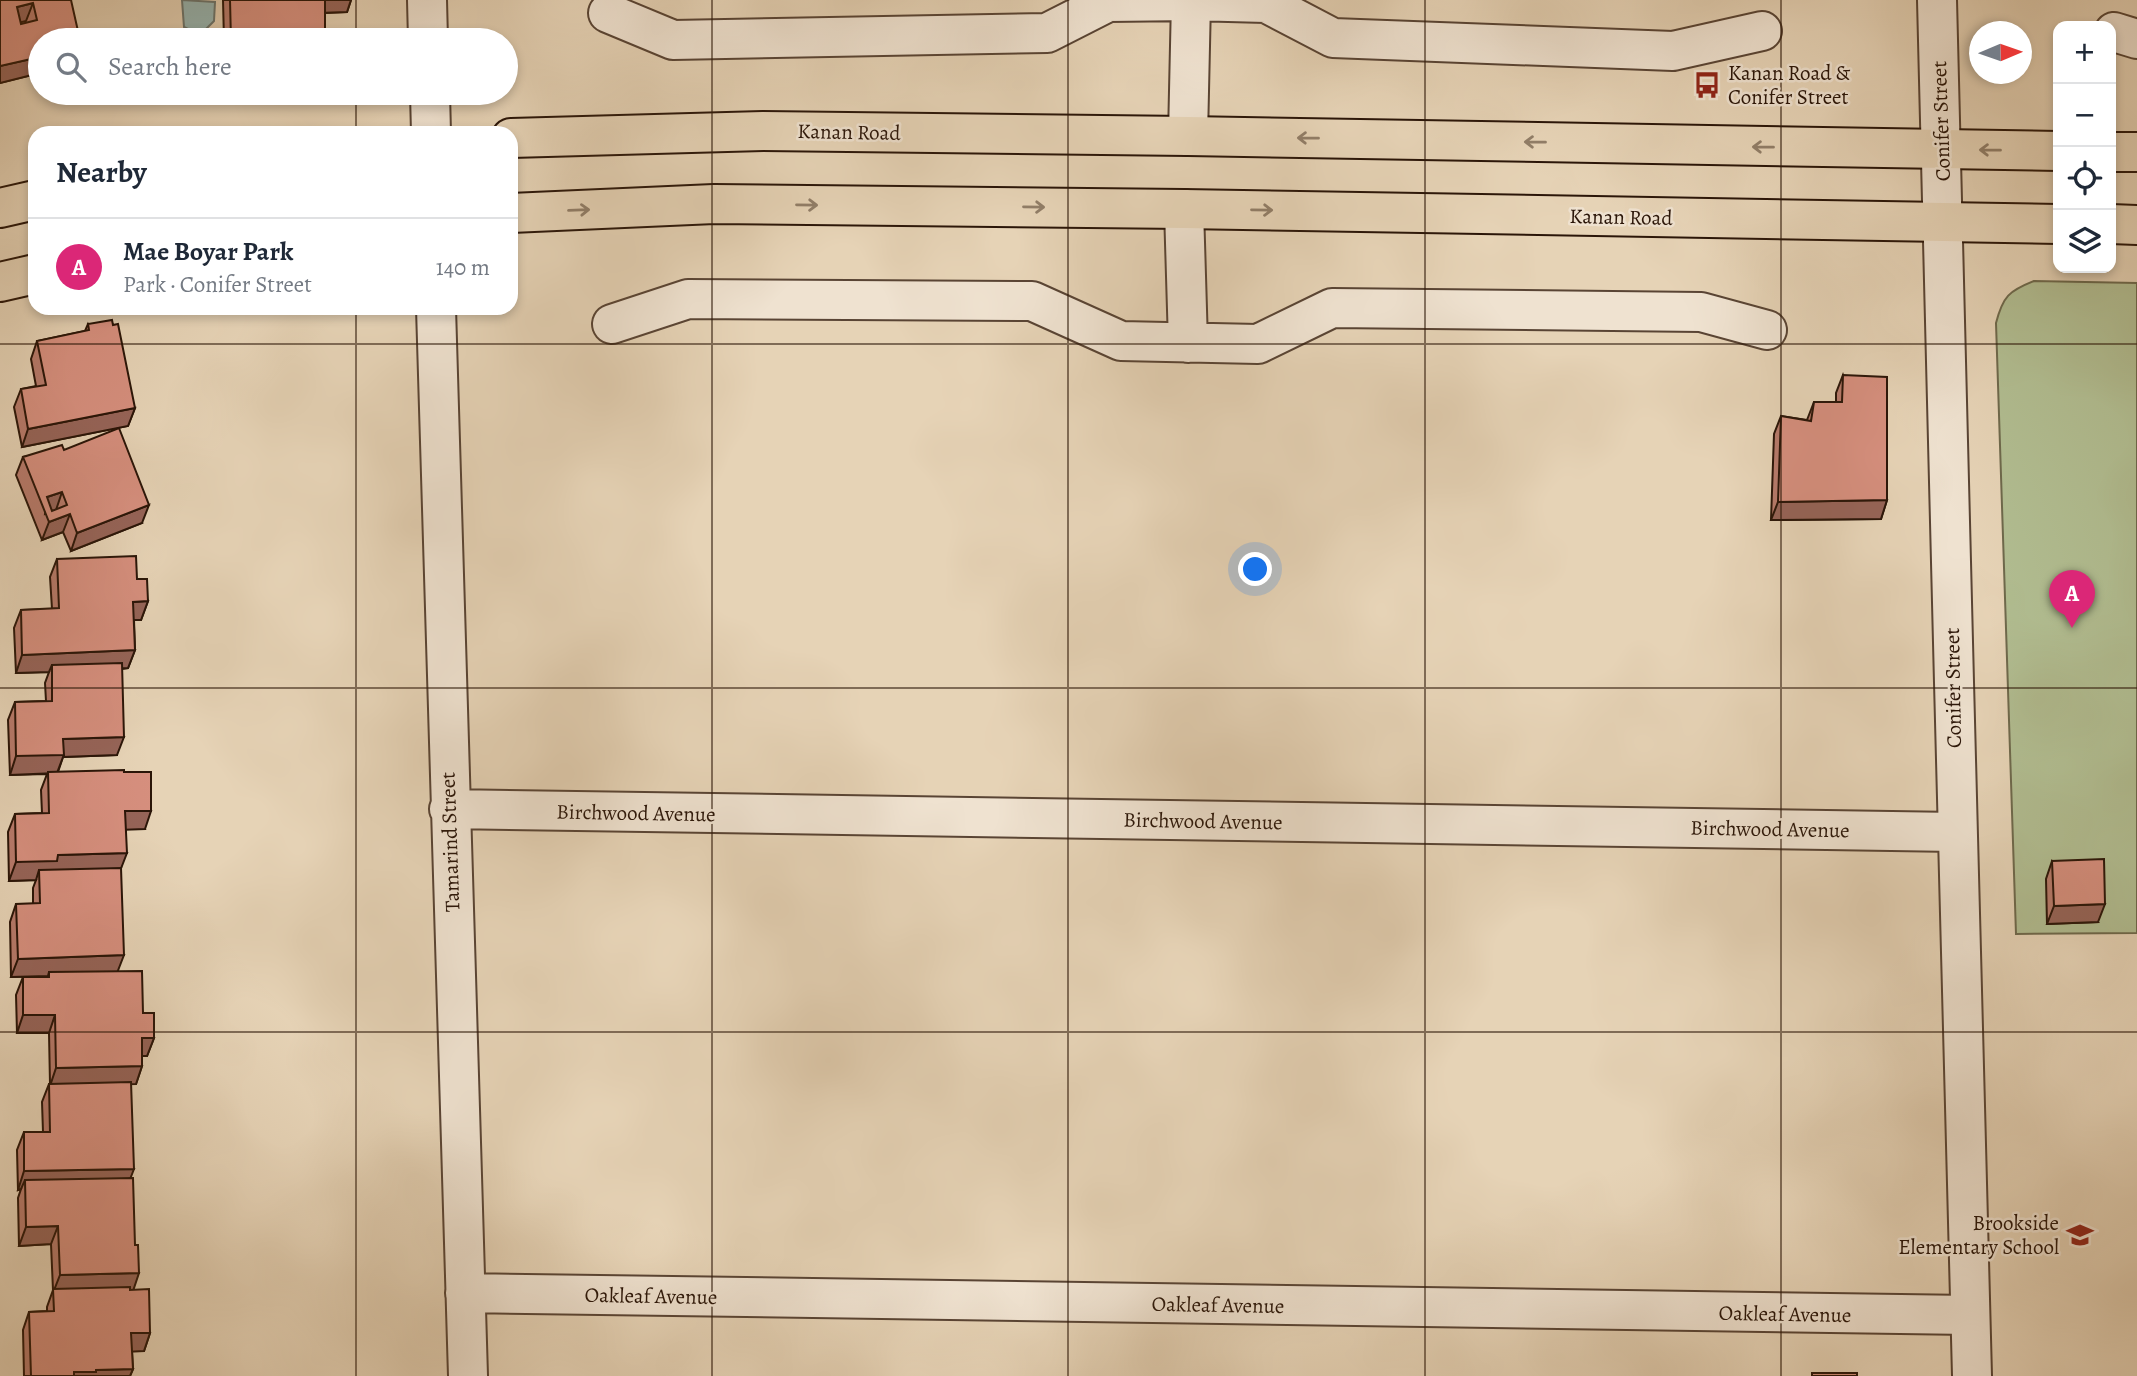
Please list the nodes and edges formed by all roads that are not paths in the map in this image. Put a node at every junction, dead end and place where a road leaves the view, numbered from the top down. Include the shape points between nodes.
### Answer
1 (427, 0) edge
2 (1937, 0) edge
3 (1191, 1) edge
4 (608, 13) dead end
5 (428, 28) edge
6 (1762, 31) dead end
7 (430, 105) edge
8 (431, 126) edge
9 (1188, 136) junction
10 (518, 138) edge
11 (1941, 149) junction
12 (2053, 151) edge
13 (2116, 152) edge
14 (2137, 152) edge
15 (28, 202) edge
16 (0, 208) edge
17 (1184, 209) junction
18 (518, 213) edge
19 (1944, 223) junction
20 (2053, 224) edge
21 (2116, 225) edge
22 (2137, 225) edge
23 (28, 276) edge
24 (0, 282) edge
25 (436, 315) edge
26 (612, 324) dead end
27 (1767, 330) dead end
28 (1188, 343) junction
29 (449, 808) junction
30 (1956, 832) junction
31 (465, 1293) junction
32 (1970, 1315) junction
33 (468, 1376) edge
34 (1972, 1376) edge

1 - 5 street
2 - 11 street, Conifer Street
3 - 4 street via 1108,2 1047,33 1033,34 673,40
3 - 6 street via 1266,3 1333,38 1673,51
3 - 9 street
7 - 8 street
9 - 10 main road, Kanan Road via 763,131
11 -> 9 main road, Kanan Road
12 -> 11 main road, Kanan Road
11 - 19 street, Conifer Street
13 - 14 main road
15 - 16 main road
18 -> 17 main road, Kanan Road via 714,204
17 -> 19 main road, Kanan Road
17 - 28 street
19 - 20 main road, Kanan Road
19 - 30 street, Conifer Street
21 - 22 main road
23 - 24 main road
25 - 29 street, Tamarind Street
26 - 28 street via 688,299 1032,302 1121,341
27 - 28 street via 1701,312 1332,308 1258,344
29 - 30 street, Birchwood Avenue
29 - 31 street, Tamarind Street
30 - 32 street, Conifer Street
31 - 32 street, Oakleaf Avenue
31 - 33 street, Tamarind Street
32 - 34 street, Conifer Street

